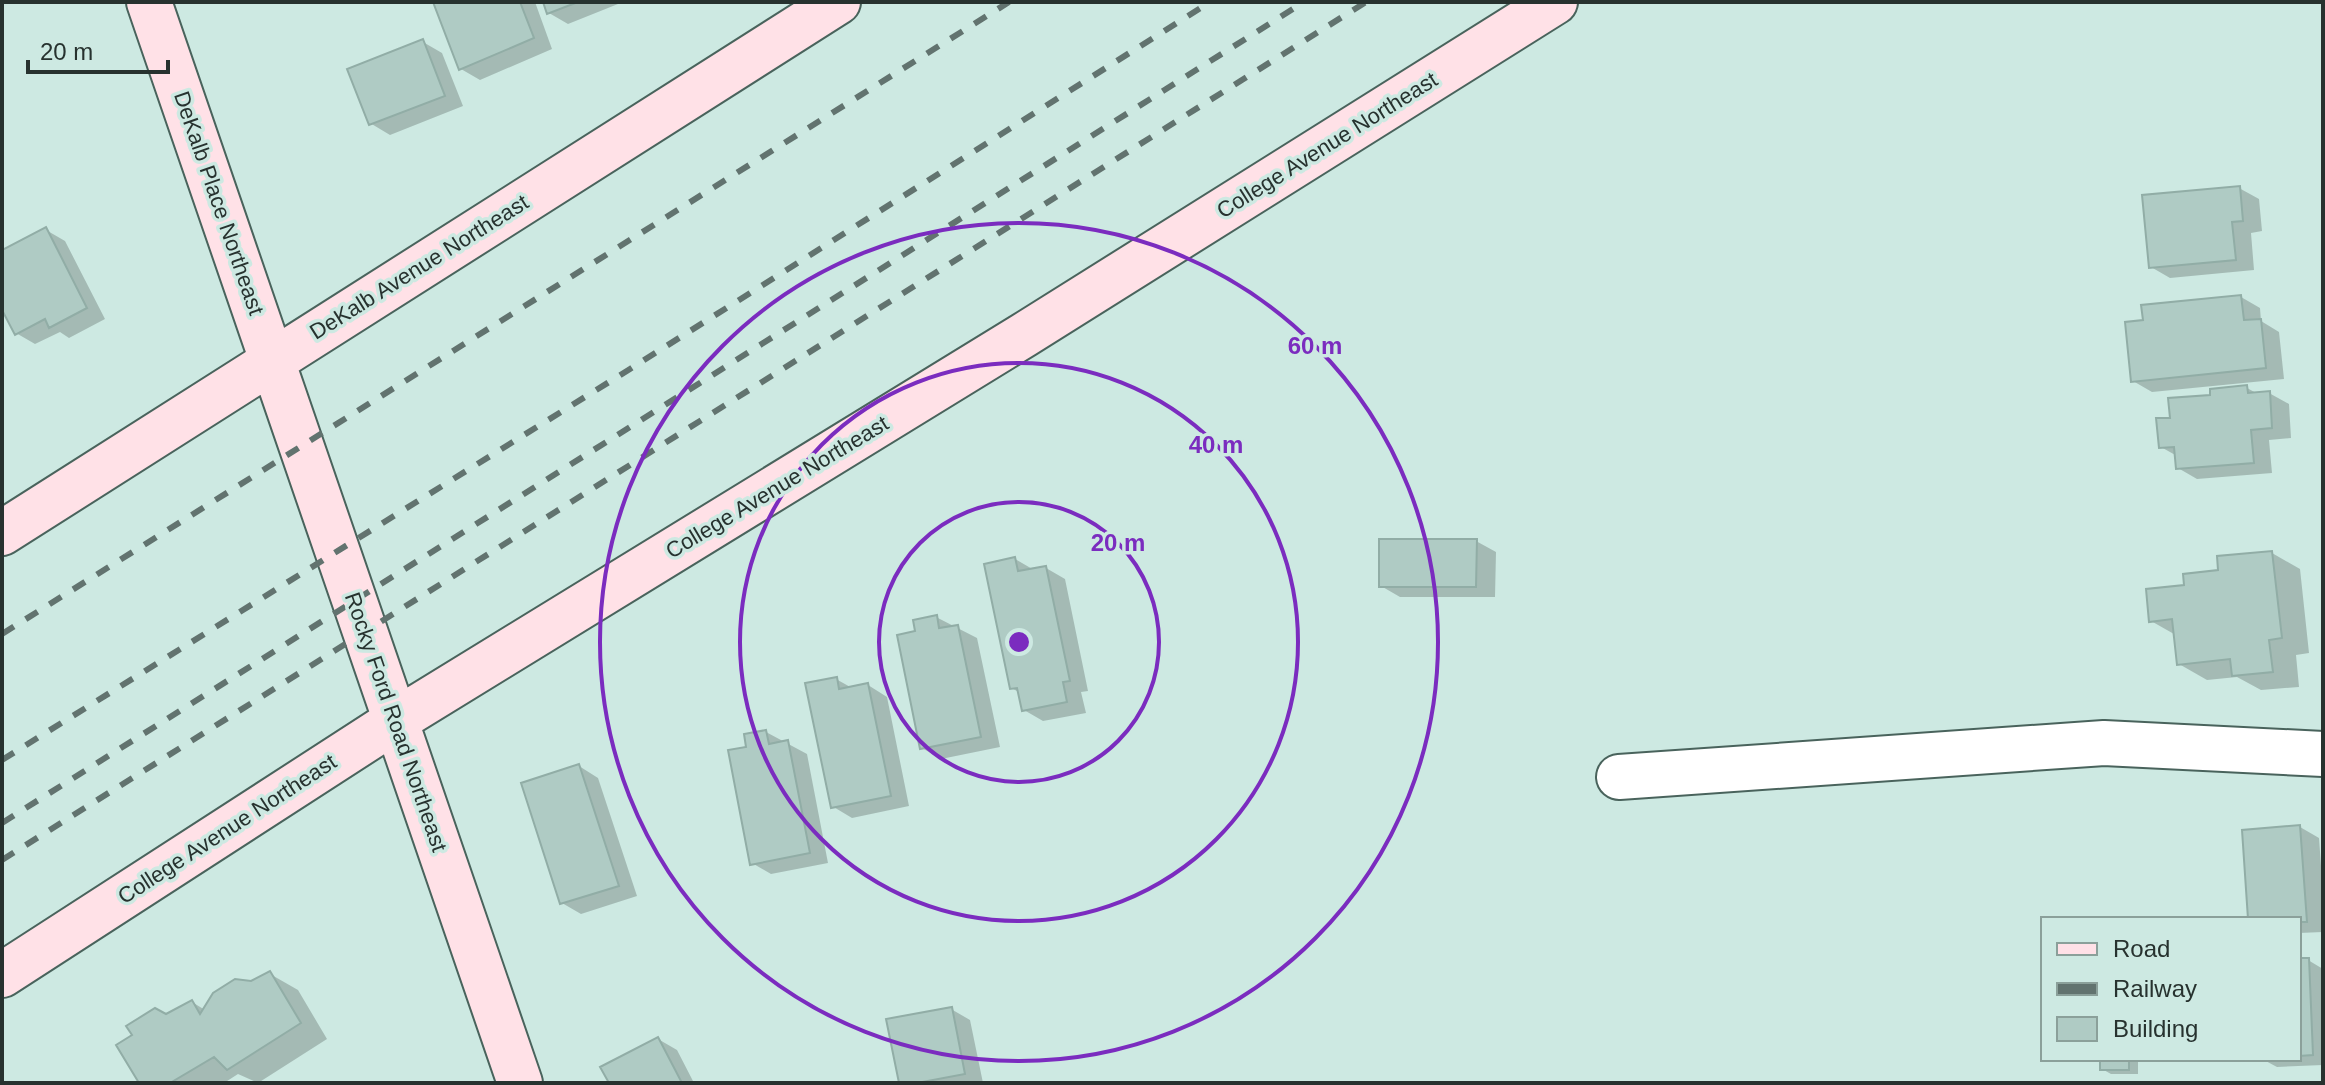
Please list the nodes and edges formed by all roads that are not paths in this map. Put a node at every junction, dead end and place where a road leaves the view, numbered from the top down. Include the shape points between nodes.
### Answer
1 (149, 2) edge
2 (838, 2) edge
3 (1555, 2) edge
4 (273, 360) junction
5 (2, 533) edge
6 (395, 721) junction
7 (2323, 754) edge
8 (1619, 777) dead end
9 (2, 975) edge
10 (520, 1083) edge

1 - 4 street, DeKalb Place Northeast
2 - 4 street, DeKalb Avenue Northeast
3 - 6 street, College Avenue Northeast
4 - 5 street, DeKalb Avenue Northeast
4 - 6 street, Rocky Ford Road Northeast
6 - 9 street, College Avenue Northeast
6 - 10 street, Rocky Ford Road Northeast
7 - 8 street via 2104,743

